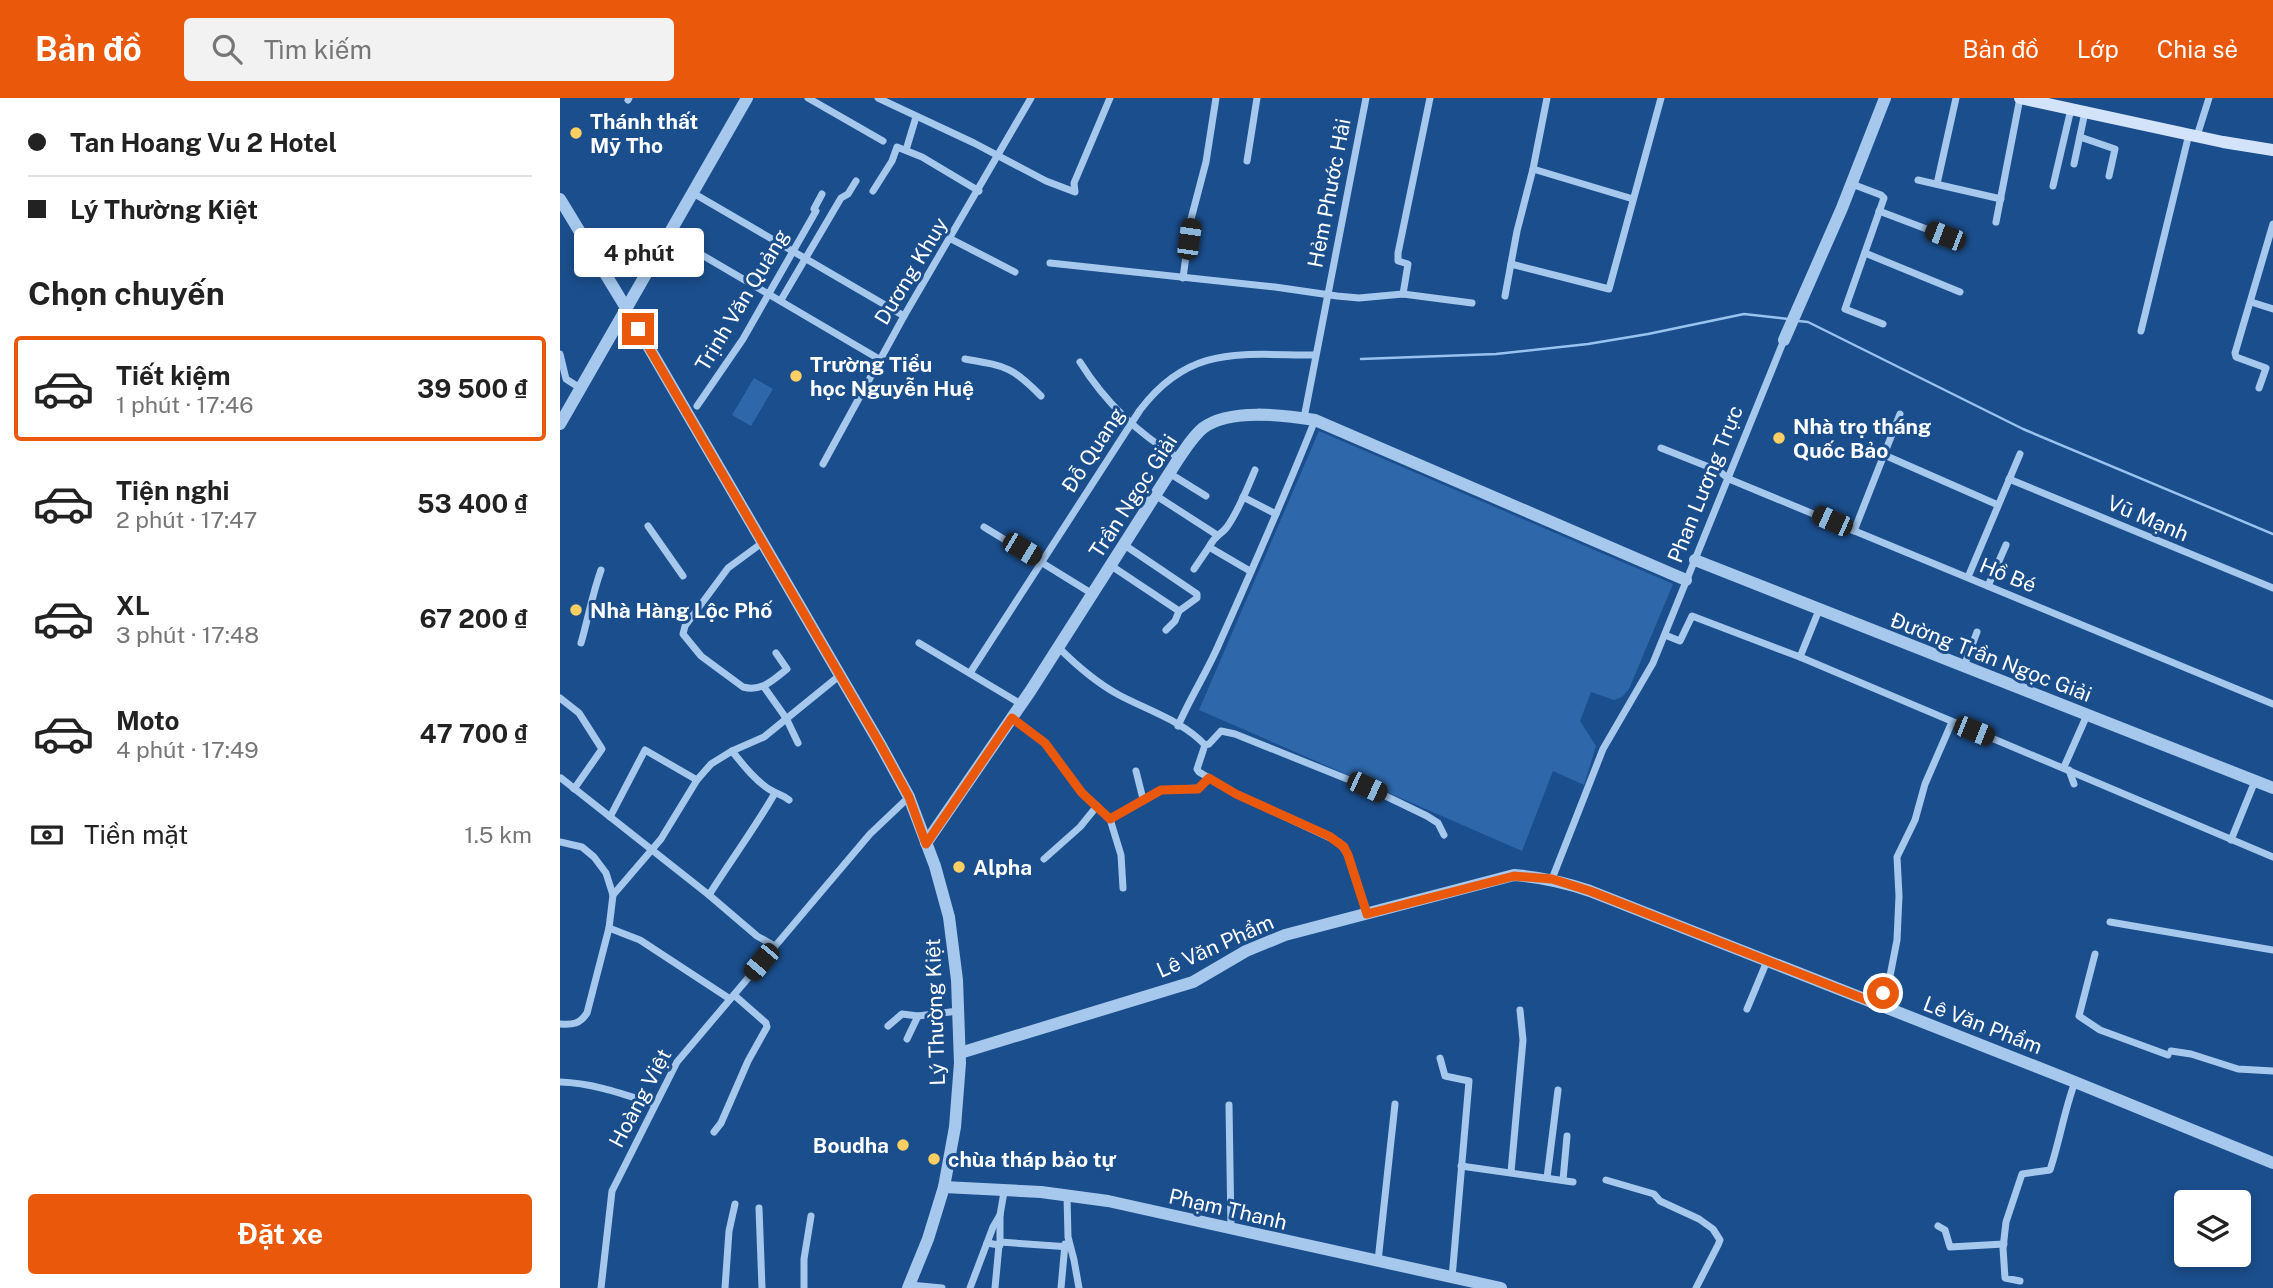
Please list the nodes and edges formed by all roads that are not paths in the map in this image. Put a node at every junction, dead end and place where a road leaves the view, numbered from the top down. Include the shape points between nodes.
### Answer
1 (747, 98) edge
2 (808, 98) edge
3 (878, 98) edge
4 (1031, 98) edge
5 (1110, 98) edge
6 (1216, 98) edge
7 (1257, 98) edge
8 (1366, 98) edge
9 (1430, 98) edge
10 (1547, 98) edge
11 (1661, 98) edge
12 (1885, 98) edge
13 (1956, 98) edge
14 (2023, 98) edge
15 (2209, 98) edge
16 (2069, 105) edge
17 (2085, 112) junction
18 (916, 117) junction
19 (2193, 135) junction
20 (2080, 137) junction
21 (883, 141) dead end
22 (906, 150) junction
23 (2273, 150) edge
24 (998, 155) junction
25 (1247, 161) dead end
26 (2074, 164) dead end
27 (1533, 169) junction
28 (2109, 176) dead end
29 (1918, 180) dead end
30 (856, 181) dead end
31 (1852, 184) junction
32 (1937, 184) junction
33 (2053, 186) dead end
34 (873, 191) dead end
35 (979, 191) junction
36 (693, 193) junction
37 (822, 194) dead end
38 (1633, 199) junction
39 (2001, 199) junction
40 (560, 200) edge
41 (1879, 211) junction
42 (1996, 222) dead end
43 (2273, 224) edge
44 (668, 235) junction
45 (1945, 236) dead end
46 (951, 239) junction
47 (792, 251) junction
48 (1865, 253) junction
49 (806, 259) junction
50 (1050, 263) dead end
51 (1511, 264) junction
52 (1015, 272) dead end
53 (1183, 278) junction
54 (1960, 292) dead end
55 (770, 293) junction
56 (1403, 294) junction
57 (1327, 295) junction
58 (1505, 296) dead end
59 (782, 300) junction
60 (2251, 302) junction
61 (1472, 303) dead end
62 (626, 308) junction
63 (2273, 309) edge
64 (904, 316) junction
65 (1883, 324) dead end
66 (2141, 331) dead end
67 (1784, 340) joint
68 (560, 354) edge
69 (1315, 355) junction
70 (879, 359) junction
71 (965, 359) dead end
72 (1080, 362) dead end
73 (580, 388) junction
74 (2259, 388) dead end
75 (1041, 396) dead end
76 (697, 406) dead end
77 (1900, 414) dead end
78 (1309, 419) junction
79 (560, 424) edge
80 (1131, 424) junction
81 (1661, 448) dead end
82 (1882, 454) junction
83 (2020, 454) dead end
84 (1179, 458) junction
85 (823, 464) dead end
86 (1255, 470) dead end
87 (1169, 473) junction
88 (1729, 479) junction
89 (2009, 479) junction
90 (1155, 495) junction
91 (1206, 496) dead end
92 (1243, 497) junction
93 (1998, 505) junction
94 (1276, 514) junction
95 (649, 526) dead end
96 (984, 527) dead end
97 (1854, 531) junction
98 (1217, 535) junction
99 (762, 543) junction
100 (1123, 544) junction
101 (2006, 545) dead end
102 (1209, 547) junction
103 (1695, 560) junction
104 (1041, 561) junction
105 (1110, 565) junction
106 (1194, 569) dead end
107 (601, 570) dead end
108 (1250, 571) junction
109 (683, 576) dead end
110 (1968, 577) junction
111 (1686, 580) junction
112 (1988, 586) junction
113 (2273, 588) edge
114 (1091, 593) junction
115 (1819, 610) junction
116 (1179, 611) junction
117 (1166, 630) dead end
118 (1978, 632) dead end
119 (1665, 635) junction
120 (581, 643) dead end
121 (919, 643) dead end
122 (1058, 647) junction
123 (776, 653) dead end
124 (1800, 657) junction
125 (1964, 667) junction
126 (970, 673) junction
127 (839, 676) junction
128 (764, 687) junction
129 (560, 698) edge
130 (1021, 704) junction
131 (2273, 704) edge
132 (2087, 715) junction
133 (1012, 718) junction
134 (785, 719) junction
135 (1952, 722) junction
136 (1178, 726) junction
137 (798, 743) dead end
138 (1205, 745) junction
139 (732, 751) junction
140 (2066, 769) junction
141 (1136, 771) dead end
142 (561, 778) edge
143 (1209, 778) junction
144 (696, 780) junction
145 (2255, 780) junction
146 (2074, 783) dead end
147 (2273, 788) edge
148 (574, 789) junction
149 (775, 793) junction
150 (909, 797) junction
151 (1143, 799) junction
152 (789, 800) dead end
153 (1097, 806) junction
154 (610, 817) junction
155 (1110, 819) junction
156 (1444, 835) dead end
157 (2231, 840) junction
158 (560, 842) edge
159 (926, 844) junction
160 (651, 849) junction
161 (2273, 857) edge
162 (1044, 859) dead end
163 (1552, 879) junction
164 (1123, 888) dead end
165 (613, 895) junction
166 (709, 895) junction
167 (1367, 914) junction
168 (2110, 922) dead end
169 (609, 928) junction
170 (775, 946) junction
171 (2273, 950) edge
172 (2095, 954) dead end
173 (1767, 961) junction
174 (732, 997) junction
175 (1877, 1004) junction
176 (1747, 1009) dead end
177 (1520, 1010) dead end
178 (958, 1011) junction
179 (918, 1016) junction
180 (560, 1024) edge
181 (888, 1026) dead end
182 (907, 1039) dead end
183 (960, 1053) junction
184 (1440, 1058) dead end
185 (2273, 1071) edge
186 (560, 1082) edge
187 (2075, 1082) junction
188 (1558, 1090) dead end
189 (653, 1104) junction
190 (1395, 1104) dead end
191 (1228, 1105) dead end
192 (714, 1132) dead end
193 (1567, 1136) dead end
194 (2273, 1164) edge
195 (1461, 1166) junction
196 (1511, 1172) junction
197 (1547, 1178) junction
198 (1563, 1180) junction
199 (1606, 1180) dead end
200 (1573, 1182) dead end
201 (944, 1187) junction
202 (1004, 1192) junction
203 (1067, 1196) junction
204 (735, 1204) dead end
205 (758, 1208) dead end
206 (1000, 1215) junction
207 (811, 1216) dead end
208 (1938, 1226) dead end
209 (1231, 1228) junction
210 (987, 1244) junction
211 (1000, 1244) junction
212 (2004, 1244) junction
213 (1067, 1247) junction
214 (1378, 1262) junction
215 (1452, 1278) junction
216 (2020, 1281) dead end
217 (909, 1286) edge
218 (932, 1287) edge
219 (601, 1288) edge
220 (725, 1288) edge
221 (762, 1288) edge
222 (804, 1288) edge
223 (942, 1288) edge
224 (970, 1288) edge
225 (995, 1288) edge
226 (1061, 1288) edge
227 (1079, 1288) edge
228 (1501, 1288) edge
229 (1696, 1288) edge

1 - 36 street
2 - 21 street
3 - 18 street
4 - 24 street, Dương Khuy
5 - 24 street via 1074,183 1075,192
6 - 53 street
7 - 25 street
8 - 57 street, Hẻm Phước Hải
9 - 56 street via 1398,253 1398,261 1408,264
10 - 27 street
11 - 38 street
12 - 31 street, Phan Lương Trực
13 - 32 street
14 - 16 main road
14 - 39 street
15 - 19 street
16 - 17 main road
16 - 33 street
17 - 19 main road
17 - 20 street
18 - 22 street
18 - 24 street
19 - 23 main road
19 - 66 street
20 - 26 street
20 - 28 street via 2115,149
22 - 34 street via 897,147
22 - 35 street
24 - 35 street, Dương Khuy
27 - 38 street
27 - 51 street
29 - 32 street
30 - 49 street
31 - 41 street via 1883,196
31 - 67 street, Phan Lương Trực
32 - 39 street
35 - 46 street, Dương Khuy
36 - 44 street
36 - 47 street
37 - 47 street, Trịnh Văn Quảng
38 - 51 street via 1609,289
39 - 42 street
40 - 62 street, Lý Thường Kiệt
41 - 45 street
41 - 48 street
43 - 60 street
44 - 55 street
44 - 62 street
46 - 52 street
46 - 64 street, Dương Khuy
47 - 49 street
47 - 55 street, Trịnh Văn Quảng
48 - 54 street
48 - 65 street via 1845,309
49 - 59 street
49 - 64 street
50 - 53 street
51 - 58 street
53 - 57 street
55 - 59 street
55 - 76 street, Trịnh Văn Quảng
56 - 57 street
56 - 61 street
57 - 69 street, Hẻm Phước Hải
59 - 70 street
60 - 63 street
60 - 74 street via 2235,355 2266,368
62 - 73 street
62 - 99 street, Lý Thường Kiệt
64 - 70 street, Dương Khuy
67 - 88 street, Phan Lương Trực
68 - 73 street via 566,379
69 - 78 street, Hẻm Phước Hải
69 - 80 street, Đỗ Quang via 1199,361 1161,384
70 - 85 street, Dương Khuy
71 - 75 street via 1014,371
72 - 80 street
73 - 79 street
77 - 82 street
78 - 84 street, Trần Ngọc Giải via 1251,415 1216,422 1197,434
78 - 94 street, Hẻm Phước Hải
78 - 111 street, Trần Ngọc Giải
80 - 84 street
80 - 104 street, Đỗ Quang
81 - 88 street, Hồ Bé
82 - 93 street
82 - 97 street
83 - 89 street
84 - 87 street, Trần Ngọc Giải
86 - 92 street
87 - 90 street, Trần Ngọc Giải
87 - 91 street
88 - 97 street, Hồ Bé
88 - 103 street, Phan Lương Trực
89 - 93 street
89 - 113 street, Vũ Mạnh
90 - 98 street
90 - 100 street, Trần Ngọc Giải
92 - 94 street
92 - 98 street
93 - 110 street
94 - 108 street, Hẻm Phước Hải
95 - 109 street
96 - 104 street
97 - 110 street, Hồ Bé
98 - 102 street
99 - 127 street, Lý Thường Kiệt
99 - 128 street via 728,568 683,634 701,656 743,687
100 - 105 street, Trần Ngọc Giải
100 - 116 street via 1197,593 1197,598
101 - 112 street
102 - 106 street
102 - 108 street
103 - 111 street, Phan Lương Trực
103 - 115 street, Đường Trần Ngọc Giải
104 - 114 street
104 - 126 street, Đỗ Quang
105 - 114 street, Trần Ngọc Giải
105 - 116 street
107 - 120 street
108 - 136 street, Hẻm Phước Hải
110 - 112 street, Hồ Bé
111 - 119 street, Phan Lương Trực
112 - 131 street, Hồ Bé
114 - 122 street, Trần Ngọc Giải
115 - 124 street
115 - 125 street, Đường Trần Ngọc Giải
116 - 117 street
118 - 125 street
119 - 124 street via 1680,641 1692,616
119 - 163 street, Phan Lương Trực via 1644,683 1599,757
121 - 126 street
122 - 130 street, Trần Ngọc Giải
122 - 136 street via 1102,685
123 - 128 street via 787,669
124 - 135 street
125 - 132 street, Đường Trần Ngọc Giải
126 - 130 street
127 - 134 street
127 - 150 street, Lý Thường Kiệt
128 - 134 street
129 - 148 street via 579,712 602,749
130 - 133 street, Trần Ngọc Giải
132 - 140 street
132 - 145 street, Đường Trần Ngọc Giải
133 - 153 street via 1045,743
133 - 159 street, Trần Ngọc Giải
134 - 137 street
134 - 139 street via 764,737
135 - 140 street
135 - 175 street via 1897,857 1897,940 1891,976
136 - 138 street
138 - 143 street via 1198,770
138 - 156 street via 1221,731 1235,734 1367,787 1427,816 1438,823
139 - 144 street
139 - 149 street
140 - 146 street
140 - 157 street
141 - 151 street
142 - 148 street
143 - 151 street via 1198,789 1161,790
143 - 167 street via 1339,842 1348,855
144 - 154 street via 645,750
144 - 160 street
145 - 147 street, Đường Trần Ngọc Giải
145 - 157 street
148 - 154 street
149 - 152 street
149 - 166 street
150 - 159 street, Lý Thường Kiệt
150 - 170 street, Hoàng Việt via 870,834
151 - 155 street
153 - 155 street
153 - 162 street
154 - 160 street
155 - 164 street via 1121,855
157 - 161 street
158 - 165 street via 582,847 594,857 610,881
159 - 178 street, Lý Thường Kiệt via 949,917
160 - 165 street
160 - 166 street
163 - 167 street, Lê Văn Phẩm via 1514,876
163 - 173 street, Lê Văn Phẩm
165 - 169 street
166 - 170 street
167 - 183 street, Lê Văn Phẩm via 1276,939 1193,982
168 - 171 street
169 - 174 street via 640,940
169 - 180 street via 587,1013 581,1022
170 - 174 street, Hoàng Việt
172 - 185 street via 2079,1016 2100,1030 2170,1053 2191,1054 2238,1069
173 - 175 street, Lê Văn Phẩm
173 - 176 street
174 - 189 street, Hoàng Việt via 677,1062
174 - 192 street via 767,1027
175 - 187 street, Lê Văn Phẩm
177 - 196 street via 1523,1040
178 - 179 street
178 - 183 street, Lý Thường Kiệt
179 - 181 street via 902,1014
179 - 182 street
183 - 201 street, Lý Thường Kiệt via 955,1127
184 - 195 street via 1445,1076 1469,1081
186 - 189 street via 584,1083
187 - 194 street, Lê Văn Phẩm
187 - 212 street via 2050,1170 2028,1172 2019,1179
188 - 197 street
189 - 219 street, Hoàng Việt via 612,1191
190 - 214 street
191 - 209 street
193 - 198 street
195 - 196 street
195 - 215 street
196 - 197 street
197 - 198 street
198 - 200 street
199 - 229 street via 1654,1194 1713,1229 1720,1240
201 - 202 street, Phạm Thanh
201 - 217 street, Lý Thường Kiệt
202 - 203 street, Phạm Thanh
202 - 206 street
203 - 209 street, Phạm Thanh
203 - 213 street
204 - 220 street
205 - 221 street
206 - 210 street
206 - 211 street
207 - 222 street
208 - 212 street via 1945,1230 1950,1247
209 - 214 street, Phạm Thanh
210 - 211 street
210 - 224 street
211 - 213 street
211 - 225 street
212 - 216 street via 2005,1278
213 - 226 street
213 - 227 street
214 - 215 street, Phạm Thanh
215 - 228 street, Phạm Thanh
217 - 218 street
218 - 223 street

